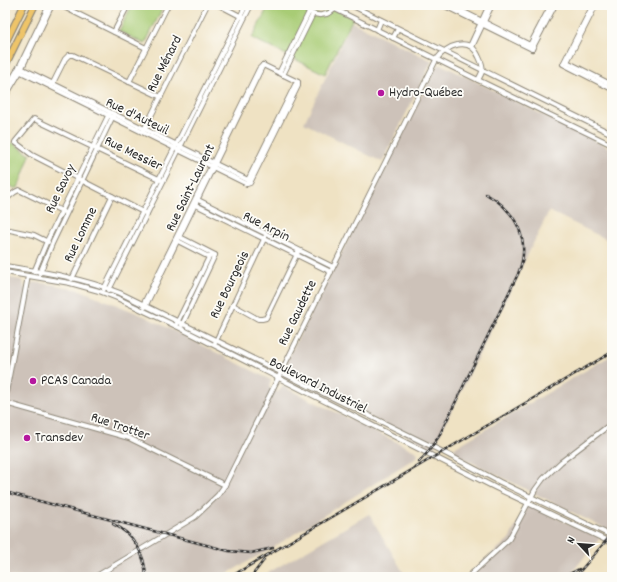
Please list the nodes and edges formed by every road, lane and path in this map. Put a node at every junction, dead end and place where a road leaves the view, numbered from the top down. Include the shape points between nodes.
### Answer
1 (24, 5) edge
2 (35, 5) edge
3 (49, 5) edge
4 (52, 5) edge
5 (60, 5) edge
6 (128, 5) edge
7 (168, 5) edge
8 (207, 5) edge
9 (219, 5) edge
10 (246, 5) edge
11 (251, 5) edge
12 (303, 5) edge
13 (327, 5) edge
14 (338, 5) edge
15 (351, 5) edge
16 (443, 5) edge
17 (450, 5) edge
18 (489, 5) edge
19 (492, 5) edge
20 (550, 5) edge
21 (554, 5) edge
22 (593, 5) edge
23 (596, 5) edge
24 (335, 9) junction
25 (456, 10) junction
26 (311, 13) junction
27 (549, 13) junction
28 (242, 17) junction
29 (382, 20) junction
30 (482, 23) junction
31 (398, 28) junction
32 (582, 29) junction
33 (377, 30) junction
34 (114, 32) junction
35 (393, 38) junction
36 (5, 44) edge
37 (471, 47) junction
38 (146, 48) junction
39 (443, 51) junction
40 (436, 60) junction
41 (5, 66) edge
42 (20, 69) junction
43 (482, 71) junction
44 (281, 74) junction
45 (478, 80) junction
46 (129, 82) junction
47 (608, 84) edge
48 (52, 86) junction
49 (514, 86) junction
50 (612, 88) edge
51 (5, 91) edge
52 (510, 95) junction
53 (5, 97) edge
54 (161, 97) junction
55 (557, 107) junction
56 (111, 115) junction
57 (552, 116) junction
58 (599, 128) junction
59 (144, 131) junction
60 (612, 134) edge
61 (595, 137) junction
62 (612, 145) edge
63 (178, 147) junction
64 (95, 148) junction
65 (214, 165) junction
66 (80, 180) junction
67 (161, 180) junction
68 (248, 182) joint
69 (112, 196) junction
70 (5, 200) edge
71 (195, 201) junction
72 (64, 212) junction
73 (145, 213) junction
74 (5, 229) edge
75 (267, 234) junction
76 (177, 238) junction
77 (265, 239) junction
78 (47, 241) junction
79 (52, 244) junction
80 (299, 250) junction
81 (215, 255) junction
82 (296, 255) junction
83 (209, 257) junction
84 (5, 266) edge
85 (333, 267) junction
86 (34, 271) junction
87 (5, 272) edge
88 (40, 272) junction
89 (331, 272) junction
90 (30, 276) junction
91 (39, 277) junction
92 (73, 278) junction
93 (70, 283) junction
94 (198, 285) junction
95 (107, 288) junction
96 (105, 293) junction
97 (233, 306) junction
98 (143, 307) junction
99 (179, 325) junction
100 (215, 343) junction
101 (281, 372) junction
102 (278, 378) junction
103 (325, 394) junction
104 (5, 399) edge
105 (321, 400) junction
106 (345, 405) junction
107 (341, 410) junction
108 (381, 422) junction
109 (612, 423) edge
110 (377, 428) junction
111 (473, 469) junction
112 (464, 472) junction
113 (500, 482) junction
114 (225, 485) junction
115 (496, 488) junction
116 (531, 497) junction
117 (527, 504) junction
118 (574, 518) junction
119 (570, 525) junction
120 (612, 536) edge
121 (612, 543) edge
122 (95, 577) edge
123 (468, 577) edge

1 - 36 highway
2 - 41 highway
3 - 42 street
4 - 42 street
5 - 34 street
6 - 34 street
7 - 38 street
8 - 54 street, Rue Ménard
9 - 28 street
10 - 28 street
11 - 28 street
12 - 26 street
13 - 24 street
14 - 24 street
15 - 29 street
16 - 25 street
17 - 25 street
18 - 30 street
19 - 30 street
20 - 27 street
21 - 27 street
22 - 32 street
23 - 32 street
24 - 26 street via 325,15
24 - 33 street
25 - 30 street
26 - 44 street
27 - 30 street via 531,47
28 - 63 street
29 - 31 street
29 - 33 street
30 - 37 street
31 - 35 street
31 - 39 street
32 - 47 street via 565,63
33 - 35 street
34 - 38 street
35 - 40 street
37 - 39 street via 464,44 456,45
37 - 43 street via 477,52
38 - 46 street
39 - 40 street, Rue Gaudette
39 - 43 street
40 - 45 street
40 - 85 street, Rue Gaudette
42 - 48 street, Rue d'Auteuil
42 - 51 street
42 - 53 street
43 - 45 street
43 - 49 street
44 - 65 street, Rue Saint-Laurent via 263,65 259,69
44 - 68 street, Rue Saint-Laurent via 298,84
45 - 52 street
46 - 48 street via 69,54
46 - 54 street
47 - 50 street
48 - 56 street, Rue d'Auteuil
49 - 52 street
49 - 55 street
52 - 57 street
54 - 59 street, Rue Ménard
55 - 57 street
55 - 58 street
56 - 59 street, Rue d'Auteuil
56 - 64 street, Rue Savoy
57 - 61 street
58 - 60 street
58 - 61 street
59 - 63 street, Rue d'Auteuil
61 - 62 street
63 - 65 street, Rue d'Auteuil
63 - 67 street
64 - 66 street, Rue Savoy
64 - 66 street, Rue Messier via 34,119 15,142 32,155
64 - 67 street, Rue Messier
65 - 68 street, Rue d'Auteuil
65 - 71 street, Rue Saint-Laurent
66 - 69 street
66 - 72 street, Rue Savoy
67 - 73 street
69 - 73 street
69 - 92 street, Rue Lomme
70 - 72 street via 19,190
71 - 75 street, Rue Arpin
71 - 76 street, Rue Saint-Laurent
71 - 77 street, Rue Arpin
72 - 78 street, Rue Savoy
72 - 79 street, Rue Savoy
73 - 95 street
74 - 78 street via 34,235
75 - 77 street, Rue Bourgeois
75 - 80 street, Rue Arpin
76 - 81 street
76 - 83 street
76 - 98 street, Rue Saint-Laurent
77 - 82 street, Rue Arpin
77 - 97 street, Rue Bourgeois
78 - 79 street
78 - 86 street, Rue Savoy
79 - 88 street, Rue Savoy
80 - 82 street
80 - 85 street, Rue Arpin
81 - 83 street
81 - 94 street
82 - 89 street, Rue Arpin
82 - 97 street via 266,318 258,318
83 - 94 street
84 - 86 street, Boulevard Industriel
85 - 89 street, Rue Gaudette
86 - 88 street, Boulevard Industriel
86 - 90 street, Rue Savoy
87 - 90 street, Boulevard Industriel
88 - 91 street, Rue Savoy
88 - 92 street, Boulevard Industriel
89 - 101 street, Rue Gaudette
90 - 91 street, Boulevard Industriel
90 - 104 street, Rue Trotter
91 - 93 street, Boulevard Industriel
92 - 93 street, Rue Lomme
92 - 95 street, Boulevard Industriel
93 - 96 street, Boulevard Industriel
94 - 99 street
95 - 96 street
95 - 98 street, Boulevard Industriel
96 - 98 street, Boulevard Industriel
97 - 100 street, Rue Bourgeois
98 - 99 street, Boulevard Industriel
99 - 100 street, Boulevard Industriel
100 - 101 street, Boulevard Industriel
100 - 102 street, Boulevard Industriel
101 - 102 street, Rue Gaudette
101 - 103 street, Boulevard Industriel
102 - 105 street, Boulevard Industriel
102 - 114 street, Rue Gaudette
103 - 105 street
103 - 106 street, Boulevard Industriel
104 - 114 street, Rue Trotter via 8,404 129,438
105 - 107 street, Boulevard Industriel
106 - 107 street
106 - 108 street, Boulevard Industriel
107 - 110 street, Boulevard Industriel
108 - 110 street
108 - 111 street, Boulevard Industriel
109 - 116 street via 550,472
110 - 112 street, Boulevard Industriel
111 - 112 street
111 - 113 street, Boulevard Industriel
112 - 115 street, Boulevard Industriel
113 - 115 street
113 - 116 street, Boulevard Industriel
114 - 122 street, Rue Gaudette via 195,517
115 - 117 street, Boulevard Industriel
116 - 117 street
116 - 118 street, Boulevard Industriel
117 - 119 street, Boulevard Industriel
117 - 123 street via 508,539
118 - 119 street
118 - 120 street, Boulevard Industriel
119 - 121 street, Boulevard Industriel

